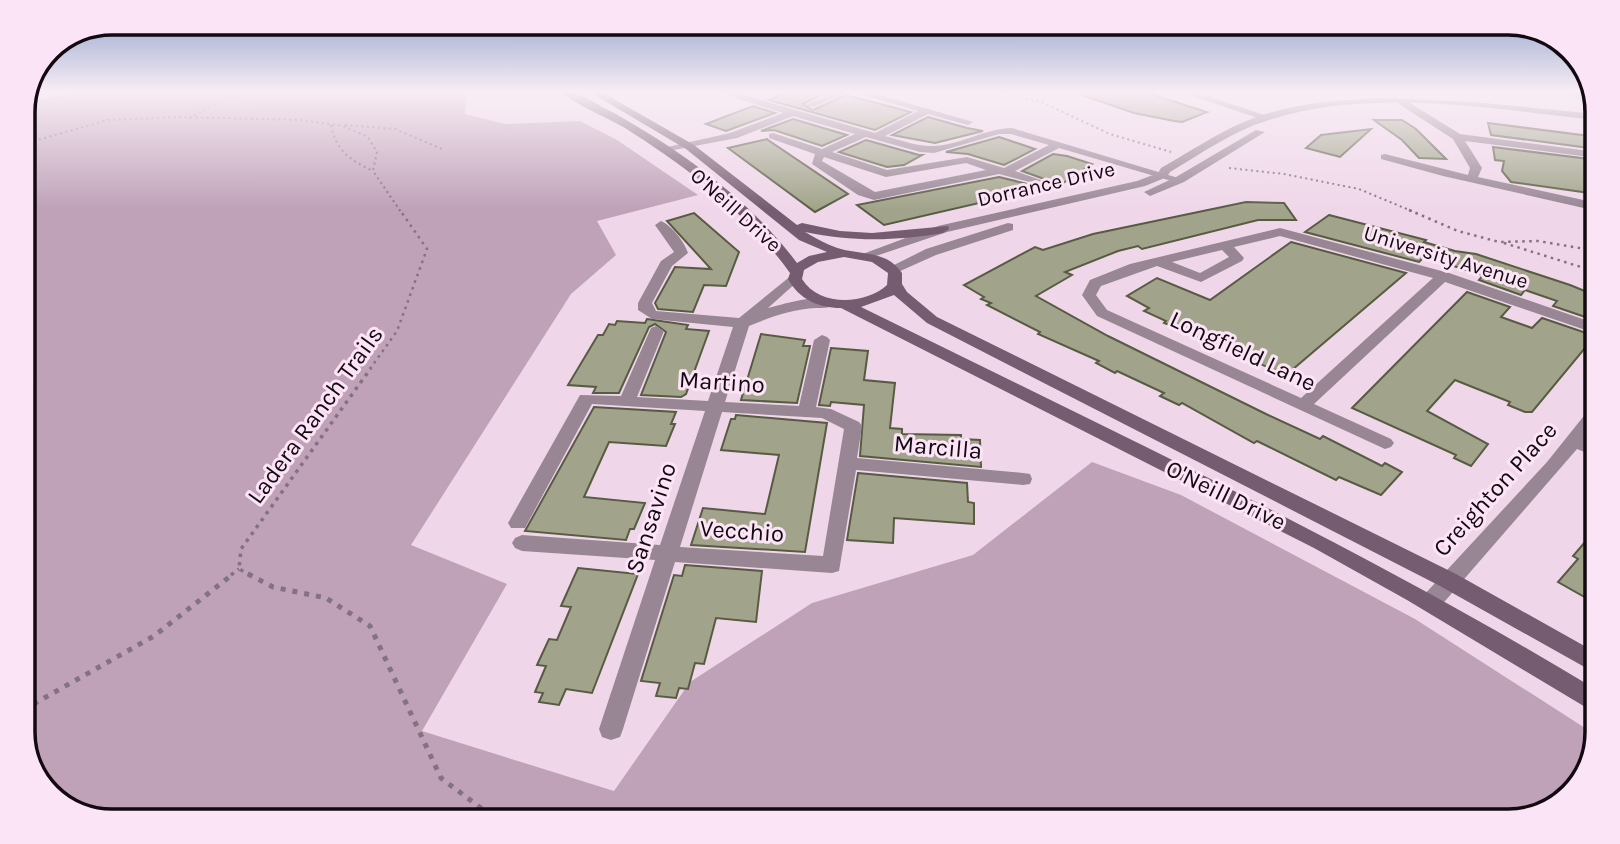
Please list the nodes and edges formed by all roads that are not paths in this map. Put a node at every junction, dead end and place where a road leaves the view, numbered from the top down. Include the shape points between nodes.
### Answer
1 (636, 130) edge
2 (661, 130) edge
3 (747, 130) edge
4 (853, 130) edge
5 (881, 130) edge
6 (989, 130) edge
7 (999, 130) edge
8 (1234, 130) edge
9 (1263, 130) edge
10 (1447, 130) edge
11 (870, 135) junction
12 (773, 136) dead end
13 (1457, 137) junction
14 (1059, 145) junction
15 (690, 147) junction
16 (667, 150) junction
17 (1585, 153) edge
18 (820, 154) junction
19 (1385, 157) dead end
20 (1003, 171) junction
21 (1163, 175) junction
22 (1178, 180) junction
23 (1472, 180) junction
24 (1045, 185) dead end
25 (1585, 204) edge
26 (786, 223) junction
27 (661, 225) dead end
28 (943, 229) junction
29 (1224, 244) junction
30 (839, 253) junction
31 (867, 255) junction
32 (1157, 261) junction
33 (794, 274) junction
34 (1444, 276) junction
35 (894, 277) junction
36 (837, 304) junction
37 (743, 323) junction
38 (1585, 325) edge
39 (656, 331) dead end
40 (821, 340) dead end
41 (627, 401) junction
42 (715, 405) junction
43 (1303, 405) junction
44 (807, 412) junction
45 (1585, 427) edge
46 (1574, 441) junction
47 (1385, 443) dead end
48 (1585, 446) edge
49 (848, 463) junction
50 (1023, 479) dead end
51 (520, 533) joint
52 (668, 552) junction
53 (1448, 580) junction
54 (1431, 601) junction
55 (1585, 657) edge
56 (1585, 696) edge
57 (611, 729) dead end

1 - 16 main road, O'Neill Drive
2 - 15 main road, O'Neill Drive
3 - 15 street
4 - 11 street
5 - 11 street
6 - 11 street via 961,145 937,150
7 - 14 street
8 - 21 street, Dorrance Drive
9 - 22 street, Dorrance Drive
10 - 13 street
11 - 18 street
12 - 18 street
13 - 17 street
13 - 23 street via 1476,168
14 - 20 street
14 - 21 street
15 - 16 street
15 - 26 main road, O'Neill Drive
16 - 33 main road, O'Neill Drive via 762,228 782,249
18 - 20 street via 886,174 967,160
18 - 20 street via 816,162 874,196
19 - 23 street
20 - 24 street
21 - 22 street
21 - 28 street, Dorrance Drive
22 - 35 street, Dorrance Drive via 1154,191 982,234
23 - 25 street
26 - 28 main road via 837,237 879,240
26 - 30 main road, O'Neill Drive
27 - 37 street via 681,253 666,264 645,310 652,315
28 - 31 street, Dorrance Drive
29 - 32 street
29 - 32 street via 1237,258 1201,278
29 - 34 street, University Avenue via 1280,232
30 - 31 main road, O'Neill Drive
30 - 33 main road, O'Neill Drive via 815,258
31 - 35 main road, O'Neill Drive
32 - 43 street, Longfield Lane via 1095,284 1089,295 1102,313
33 - 36 main road, O'Neill Drive via 804,295
33 - 37 street
34 - 38 street, University Avenue
34 - 43 street
35 - 36 main road via 877,298
35 - 53 main road, O'Neill Drive via 901,295 932,320
36 - 37 street via 802,304
36 - 54 main road, O'Neill Drive via 1224,491
37 - 42 street, Sansavino
39 - 41 street
40 - 44 street
41 - 42 street, Martino
41 - 51 street, Martino via 586,399
42 - 44 street, Martino
42 - 52 street, Sansavino
43 - 47 street, Longfield Lane
44 - 49 street, Martino via 825,413 853,426
45 - 46 street, Creighton Place
46 - 48 street
46 - 53 street, Creighton Place
49 - 50 street, Marcilla
49 - 52 street, Vecchio via 832,565
51 - 52 street, Vecchio
52 - 57 street, Sansavino
53 - 54 street, Creighton Place
53 - 55 main road, O'Neill Drive
54 - 56 main road, O'Neill Drive

